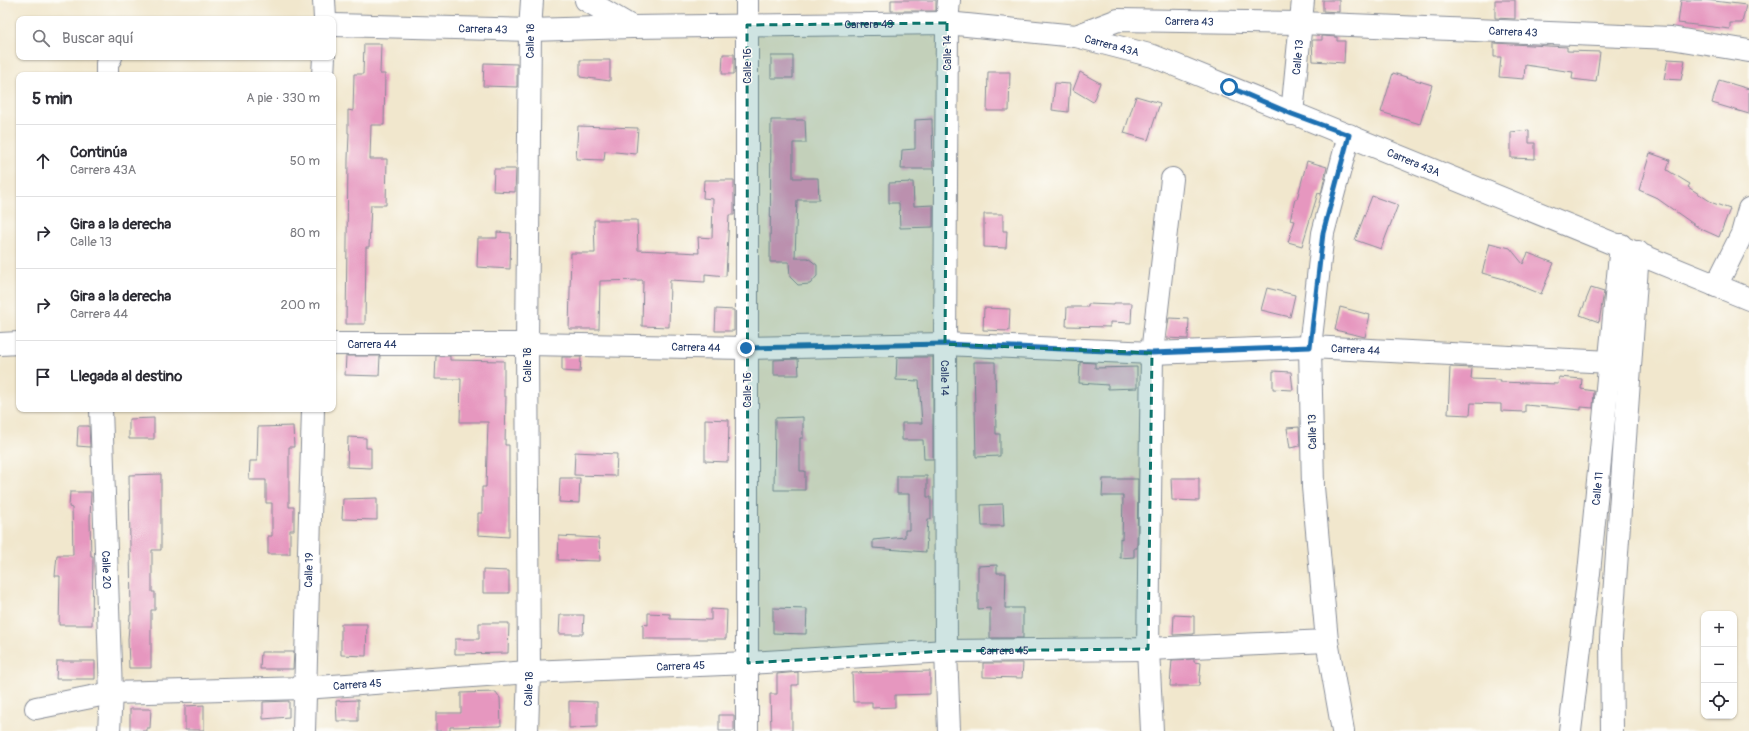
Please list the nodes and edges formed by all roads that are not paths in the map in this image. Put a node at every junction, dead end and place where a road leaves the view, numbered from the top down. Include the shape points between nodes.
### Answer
1 (324, 0) edge
2 (532, 0) edge
3 (586, 0) edge
4 (747, 0) edge
5 (949, 0) edge
6 (1303, 0) edge
7 (325, 16) edge
8 (947, 23) junction
9 (1300, 23) junction
10 (336, 25) edge
11 (747, 25) junction
12 (632, 27) junction
13 (530, 30) junction
14 (1076, 36) junction
15 (1749, 51) edge
16 (109, 60) edge
17 (324, 60) edge
18 (107, 72) edge
19 (323, 72) edge
20 (1292, 114) junction
21 (1349, 135) junction
22 (1172, 179) dead end
23 (1749, 209) edge
24 (1629, 249) junction
25 (1716, 286) junction
26 (1749, 299) edge
27 (16, 343) edge
28 (0, 344) edge
29 (336, 344) edge
30 (527, 344) junction
31 (945, 344) junction
32 (1310, 347) junction
33 (746, 348) junction
34 (1152, 353) junction
35 (1611, 362) junction
36 (101, 412) edge
37 (313, 412) edge
38 (1327, 641) junction
39 (1148, 649) junction
40 (946, 651) junction
41 (748, 663) junction
42 (529, 672) junction
43 (304, 688) junction
44 (111, 693) junction
45 (36, 708) dead end
46 (109, 731) edge
47 (304, 731) edge
48 (527, 731) edge
49 (747, 731) edge
50 (949, 731) edge
51 (1152, 731) edge
52 (1343, 731) edge
53 (1570, 731) edge
54 (1612, 731) edge

1 - 7 street
2 - 13 street, Calle 18
3 - 12 street
4 - 11 street, Calle 16
5 - 8 street, Calle 14
6 - 9 street, Calle 13
8 - 11 street, Carrera 43
8 - 14 street, Carrera 43
8 - 31 street, Calle 14
9 - 14 street, Carrera 43 via 1118,20
9 - 15 street, Carrera 43 via 1671,38
9 - 20 street, Calle 13
10 - 13 street, Carrera 43
11 - 12 street, Carrera 43
11 - 33 street, Calle 16
12 - 13 street, Carrera 43
13 - 30 street, Calle 18
14 - 20 street, Carrera 43A via 1153,56
16 - 18 street
17 - 19 street
20 - 21 street, Carrera 43A
21 - 24 street, Carrera 43A
21 - 32 street, Calle 13 via 1323,233
22 - 34 street
23 - 25 street via 1742,234
24 - 25 street, Carrera 43A
24 - 35 street, Calle 11
24 - 54 street via 1611,639
25 - 26 street, Carrera 43A
27 - 28 street
29 - 30 street, Carrera 44
30 - 33 street, Carrera 44
30 - 42 street, Calle 18
31 - 33 street, Carrera 44
31 - 34 street, Carrera 44
31 - 40 street, Calle 14
32 - 34 street, Carrera 44
32 - 35 street, Carrera 44
32 - 38 street, Calle 13 via 1313,487
33 - 41 street, Calle 16
34 - 39 street
35 - 53 street, Calle 11
36 - 44 street, Calle 20
37 - 43 street, Calle 19
38 - 39 street, Carrera 45
38 - 52 street, Calle 13
39 - 40 street, Carrera 45
39 - 51 street
40 - 41 street, Carrera 45
40 - 50 street, Calle 14
41 - 42 street, Carrera 45
41 - 49 street, Calle 16
42 - 43 street, Carrera 45
42 - 48 street, Calle 18
43 - 44 street, Carrera 45
43 - 47 street, Calle 19
44 - 45 street, Carrera 45
44 - 46 street, Calle 20

